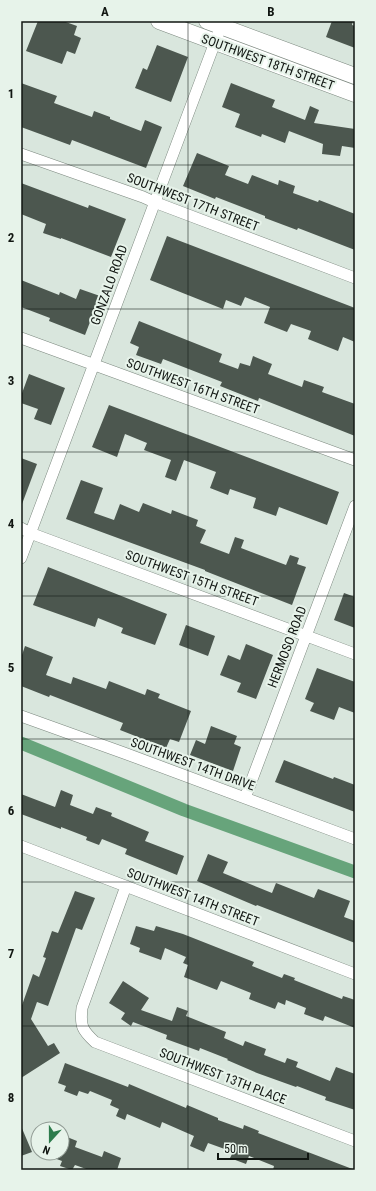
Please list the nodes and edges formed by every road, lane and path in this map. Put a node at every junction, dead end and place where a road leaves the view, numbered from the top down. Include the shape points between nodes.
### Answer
1 (159, 21) edge
2 (217, 23) edge
3 (214, 42) junction
4 (355, 76) edge
5 (355, 94) edge
6 (21, 154) edge
7 (154, 202) junction
8 (355, 278) edge
9 (21, 338) edge
10 (94, 364) junction
11 (355, 460) edge
12 (355, 506) edge
13 (26, 530) edge
14 (21, 558) edge
15 (306, 636) junction
16 (355, 654) edge
17 (21, 716) edge
18 (245, 798) junction
19 (355, 839) edge
20 (21, 846) edge
21 (126, 886) junction
22 (355, 974) edge
23 (355, 1141) edge

1 - 3 main road, SOUTHWEST 18TH STREET
2 - 3 street, GONZALO ROAD
2 - 4 main road, SOUTHWEST 18TH STREET
3 - 5 main road, SOUTHWEST 18TH STREET
3 - 7 street, GONZALO ROAD
6 - 7 street, SOUTHWEST 17TH STREET
7 - 8 street, SOUTHWEST 17TH STREET
7 - 10 street, GONZALO ROAD
9 - 10 street, SOUTHWEST 16TH STREET
10 - 11 street, SOUTHWEST 16TH STREET
10 - 13 street, GONZALO ROAD
12 - 15 street, HERMOSO ROAD
13 - 14 street, GONZALO ROAD
13 - 15 street, SOUTHWEST 15TH STREET
15 - 16 street, SOUTHWEST 15TH STREET
15 - 18 street, HERMOSO ROAD
17 - 18 street, SOUTHWEST 14TH DRIVE
18 - 19 street, SOUTHWEST 14TH DRIVE
20 - 21 street, SOUTHWEST 14TH STREET
21 - 22 street, SOUTHWEST 14TH STREET
21 - 23 street, SOUTHWEST 13TH PLACE via 82,1008 80,1021 85,1031 95,1042

